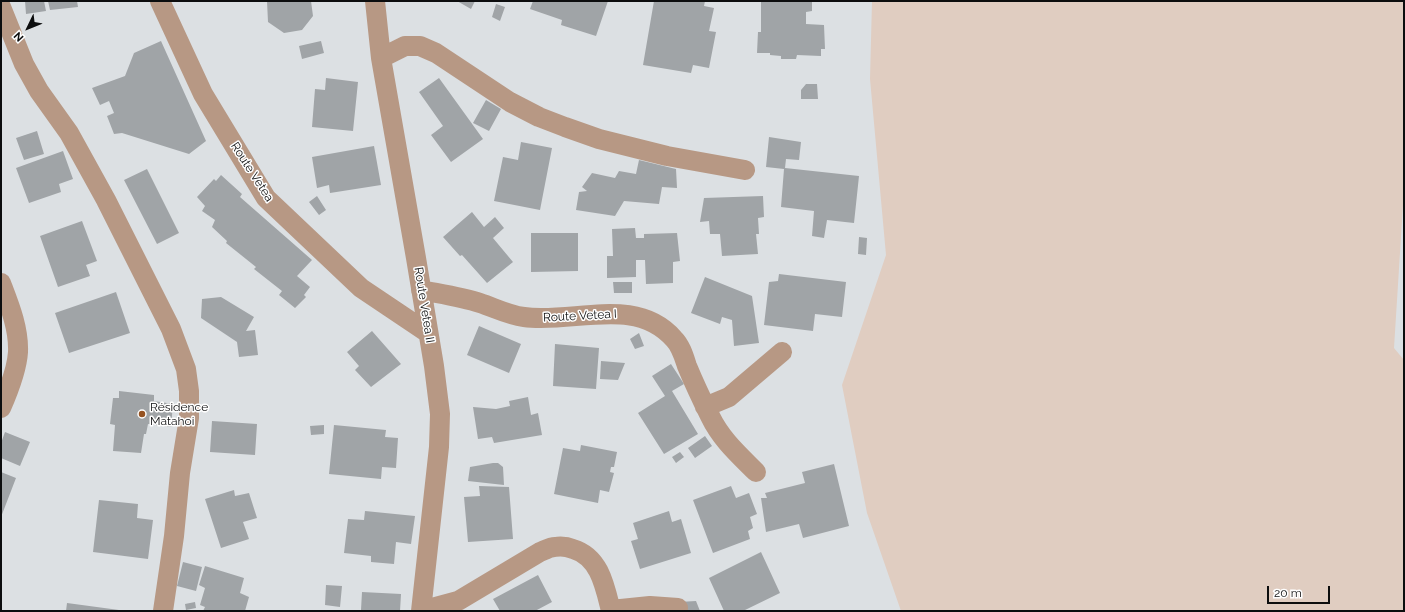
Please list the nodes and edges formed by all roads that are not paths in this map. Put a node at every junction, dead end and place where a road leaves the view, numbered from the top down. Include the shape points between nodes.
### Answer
1 (160, 1) edge
2 (375, 1) edge
3 (1, 7) edge
4 (381, 58) junction
5 (745, 170) dead end
6 (1, 283) edge
7 (421, 290) junction
8 (428, 334) junction
9 (782, 352) dead end
10 (706, 406) junction
11 (1, 408) edge
12 (756, 472) dead end
13 (678, 608) dead end
14 (163, 611) edge
15 (421, 611) edge
16 (611, 611) edge

1 - 8 street, Route Vetea via 203,94 266,198 361,288
2 - 4 street, Route Vetea II
3 - 14 street via 24,64 39,91 69,133 113,214 171,329 186,369 189,418
4 - 5 street via 405,46 420,46 442,57 510,102 565,128 668,156
4 - 7 street, Route Vetea II
6 - 11 street via 15,326 18,350
7 - 8 street, Route Vetea II
7 - 10 street, Route Vetea I via 480,303 523,317 548,319 619,313 652,322 675,340
8 - 15 street, Route Vetea II via 440,414 439,447
9 - 10 street via 729,397
10 - 12 street, Route Vetea I via 728,445
13 - 16 street via 650,606
15 - 16 street via 458,601 540,552 555,547 582,552 592,560 602,578

